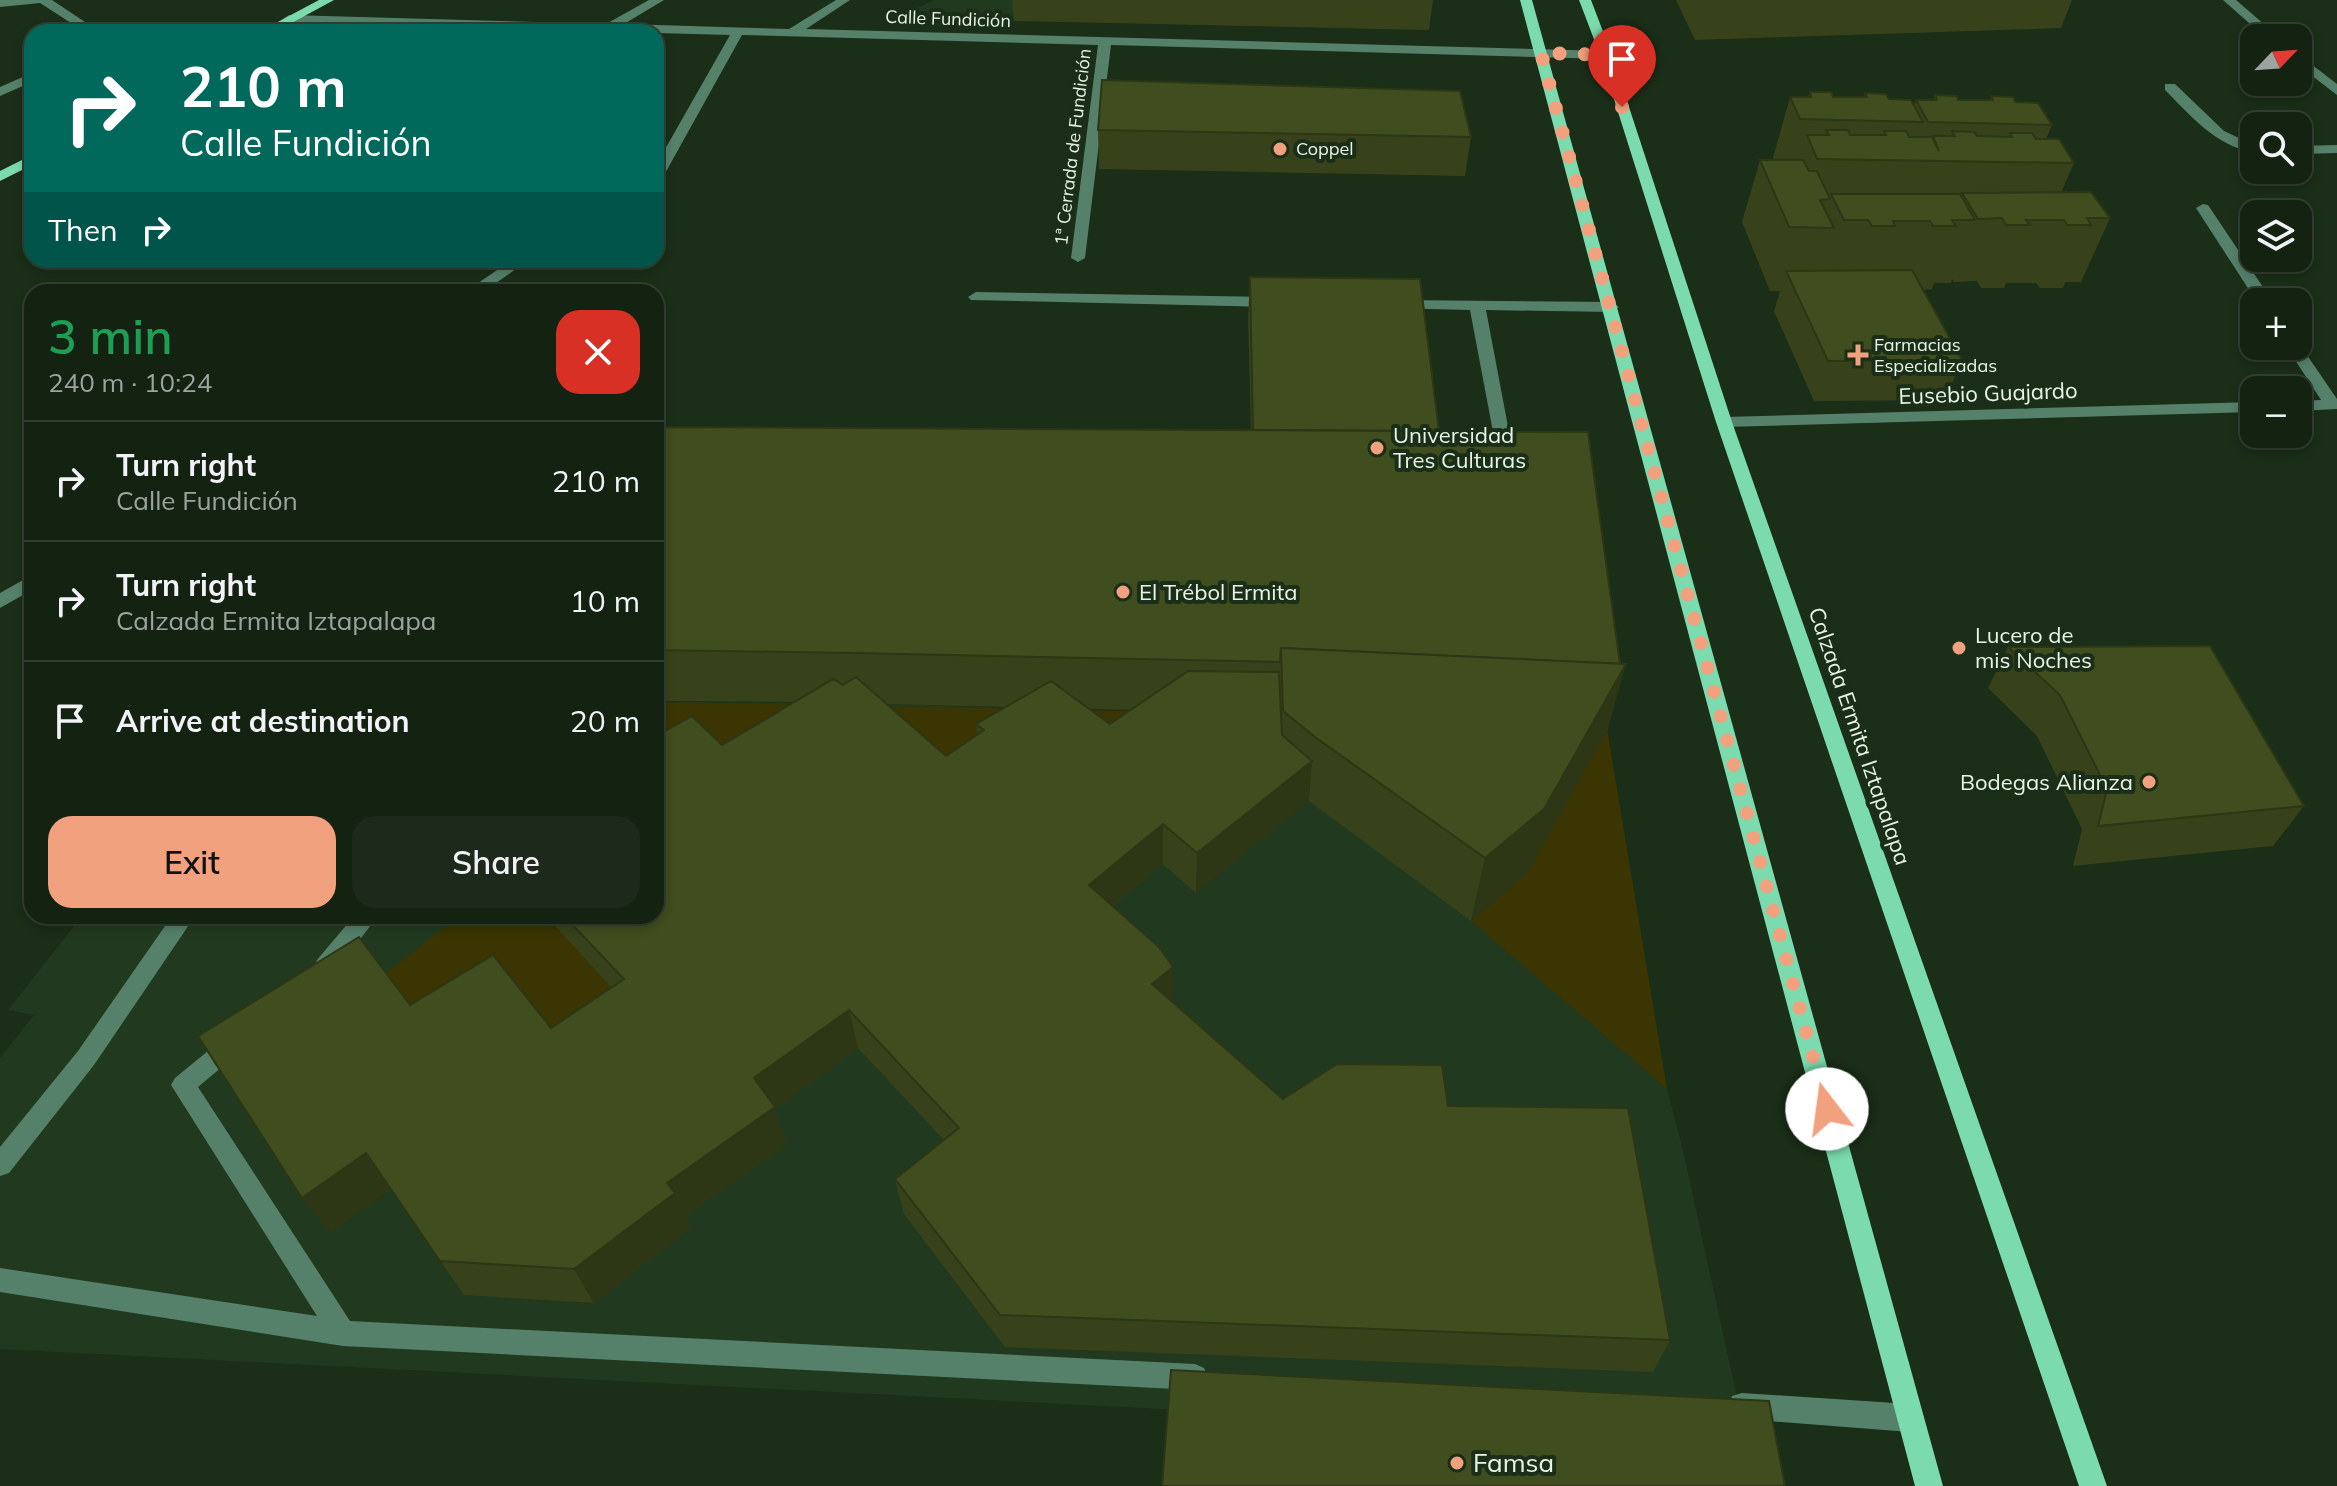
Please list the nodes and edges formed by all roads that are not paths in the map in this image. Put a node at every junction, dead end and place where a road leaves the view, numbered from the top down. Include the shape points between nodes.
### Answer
1 (37, 0) edge
2 (44, 0) edge
3 (328, 0) edge
4 (658, 0) edge
5 (844, 0) edge
6 (1526, 0) edge
7 (1585, 0) edge
8 (2229, 0) edge
9 (0, 3) edge
10 (289, 19) junction
11 (82, 24) edge
12 (280, 24) edge
13 (293, 24) edge
14 (466, 24) edge
15 (615, 24) edge
16 (2257, 24) edge
17 (664, 30) edge
18 (738, 32) junction
19 (791, 33) junction
20 (1105, 41) junction
21 (1541, 53) junction
22 (1606, 55) junction
23 (2312, 70) edge
24 (24, 81) edge
25 (2170, 87) dead end
26 (2337, 91) edge
27 (0, 92) edge
28 (2240, 146) edge
29 (2337, 149) edge
30 (2312, 150) edge
31 (664, 163) edge
32 (24, 164) edge
33 (0, 177) edge
34 (2203, 208) dead end
35 (1078, 258) dead end
36 (510, 268) edge
37 (485, 284) edge
38 (2256, 288) edge
39 (976, 297) dead end
40 (1290, 303) edge
41 (1384, 304) edge
42 (1477, 306) junction
43 (1611, 307) junction
44 (2304, 360) edge
45 (2335, 404) edge
46 (2312, 405) edge
47 (2240, 407) edge
48 (1724, 422) junction
49 (1505, 453) edge
50 (24, 586) edge
51 (0, 602) edge
52 (178, 924) edge
53 (360, 924) edge
54 (312, 979) edge
55 (253, 1027) edge
56 (0, 1165) edge
57 (0, 1280) edge
58 (343, 1333) junction
59 (1216, 1379) edge
60 (1723, 1405) edge
61 (1910, 1418) junction
62 (1929, 1486) edge
63 (2093, 1486) edge

1 - 9 street
2 - 11 street
3 - 10 main road
4 - 15 street
5 - 19 street
6 - 21 main road
7 - 22 main road, Calzada Ermita Iztapalapa
8 - 16 street
10 - 12 main road
10 - 13 street
10 - 14 street, Calle Fundición
17 - 18 street, Calle Fundición
18 - 19 street, Calle Fundición
18 - 31 street
19 - 20 street, Calle Fundición
20 - 21 street, Calle Fundición
20 - 35 street, 1ª Cerrada de Fundición
21 - 22 street, Calle Fundición
21 - 43 main road
22 - 48 main road, Calzada Ermita Iztapalapa
23 - 26 street
24 - 27 street
25 - 28 street via 2223,137
29 - 30 street
32 - 33 main road
34 - 38 street
36 - 37 street
39 - 40 street
41 - 42 street
42 - 43 street
42 - 49 street
43 - 61 main road
44 - 45 street
45 - 46 street
47 - 48 street, Eusebio Guajardo
48 - 63 main road, Calzada Ermita Iztapalapa
50 - 51 street
52 - 56 street via 86,1058
53 - 54 street
55 - 58 street via 183,1085
57 - 58 street
58 - 59 street
60 - 61 street
61 - 62 main road

